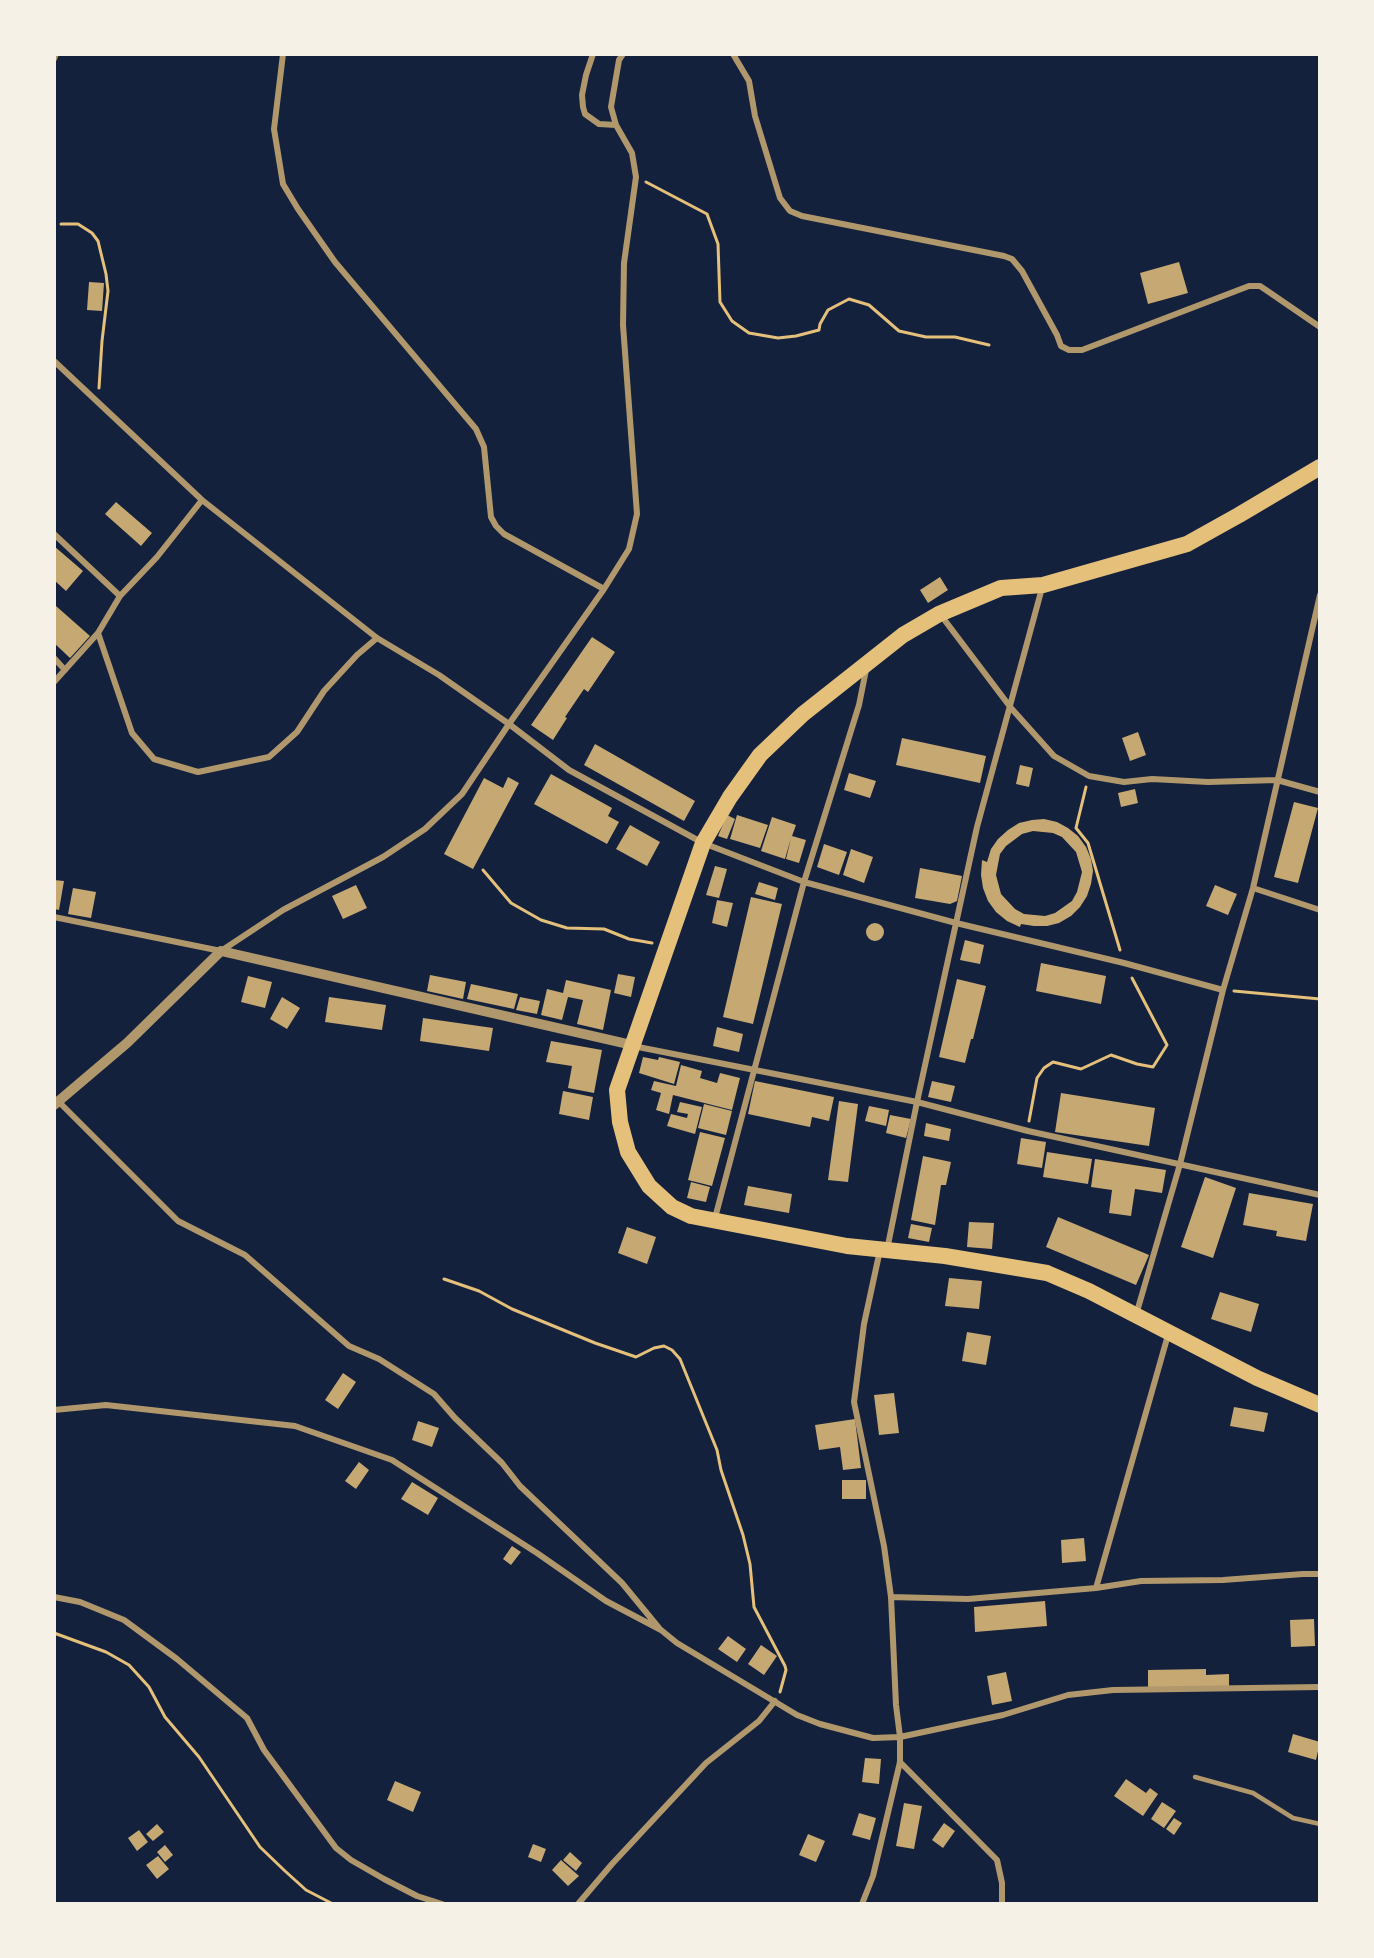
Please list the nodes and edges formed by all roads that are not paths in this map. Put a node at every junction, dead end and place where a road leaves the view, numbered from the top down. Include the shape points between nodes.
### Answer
1 (56, 54) edge
2 (283, 54) edge
3 (593, 54) edge
4 (623, 54) edge
5 (733, 54) edge
6 (54, 59) edge
7 (616, 125) junction
8 (1320, 327) edge
9 (54, 361) edge
10 (1320, 467) edge
11 (202, 500) junction
12 (54, 534) edge
13 (1043, 585) junction
14 (604, 589) junction
15 (1320, 595) edge
16 (120, 596) junction
17 (939, 614) junction
18 (98, 633) junction
19 (377, 638) junction
20 (54, 658) edge
21 (868, 662) junction
22 (65, 670) junction
23 (54, 682) edge
24 (1011, 708) junction
25 (509, 724) junction
26 (1277, 780) junction
27 (1320, 792) edge
28 (703, 843) junction
29 (804, 882) junction
30 (1253, 888) junction
31 (1320, 910) edge
32 (54, 918) edge
33 (956, 923) junction
34 (221, 951) junction
35 (1223, 990) junction
36 (632, 1046) junction
37 (754, 1070) junction
38 (917, 1102) junction
39 (56, 1103) edge
40 (1180, 1164) junction
41 (1320, 1195) edge
42 (714, 1221) junction
43 (884, 1250) junction
44 (1136, 1316) junction
45 (1169, 1333) junction
46 (1320, 1405) edge
47 (54, 1410) edge
48 (1320, 1574) edge
49 (1096, 1588) junction
50 (891, 1597) junction
51 (54, 1598) edge
52 (661, 1630) junction
53 (1320, 1687) edge
54 (775, 1701) junction
55 (900, 1737) junction
56 (900, 1762) junction
57 (1195, 1777) dead end
58 (1320, 1824) edge
59 (442, 1904) edge
60 (578, 1904) edge
61 (862, 1904) edge
62 (1002, 1904) edge

1 - 6 street
2 - 14 street via 274,129 283,184 298,209 335,262 476,429 484,447 491,517 496,526
3 - 7 street via 582,95 585,114 599,124
4 - 7 street via 611,107
5 - 8 street via 748,81 780,198 790,211 1012,259 1060,346 1082,350 1249,286 1260,286
7 - 14 street via 632,153 636,177 624,263 623,325 637,514 629,549
9 - 11 street
10 - 13 highway via 1187,544
11 - 16 street
11 - 19 street
12 - 16 street
13 - 17 highway via 1000,588
13 - 24 street
14 - 25 street
15 - 26 street
16 - 18 street
17 - 21 highway
17 - 24 street
18 - 19 street via 132,733 154,759 198,772 269,757 297,732 324,691 357,654
18 - 22 street
19 - 25 street
20 - 22 street
21 - 28 highway via 803,714 760,755
21 - 29 street via 859,705
22 - 23 street
24 - 26 street via 1054,756 1089,776 1124,782 1152,778 1208,782
24 - 33 street via 977,827
25 - 28 street via 569,770
25 - 34 street via 462,794 424,829 383,857 283,910
26 - 27 street
26 - 30 street
28 - 29 street
28 - 36 highway
29 - 33 street
29 - 37 street
30 - 31 street
30 - 35 street
32 - 34 street
33 - 35 street
33 - 38 street
34 - 36 street
34 - 39 street via 127,1043
35 - 40 street
36 - 37 street
36 - 42 highway via 617,1090 628,1152 649,1186 672,1207
37 - 38 street
37 - 42 street
38 - 40 street
38 - 43 street
39 - 52 street via 178,1221 245,1255 349,1346 379,1359 434,1394 502,1462 520,1486 622,1583
40 - 41 street
40 - 44 street
42 - 43 highway
43 - 44 highway via 1047,1273
43 - 50 street via 864,1324 854,1402
44 - 45 highway
45 - 46 highway
45 - 49 street
47 - 52 street via 106,1405 295,1426 392,1460 606,1601
48 - 49 street via 1223,1581 1163,1580
49 - 50 street via 968,1599
50 - 55 street
51 - 59 street via 80,1602 124,1620 177,1659 248,1718 264,1750 336,1848 384,1879
52 - 54 street
53 - 55 street via 1068,1695 1003,1715
54 - 55 street via 820,1724 873,1738
54 - 60 street via 759,1720 706,1763
55 - 56 street
56 - 61 street via 873,1876
56 - 62 street via 997,1860
57 - 58 lane via 1253,1794 1293,1818

